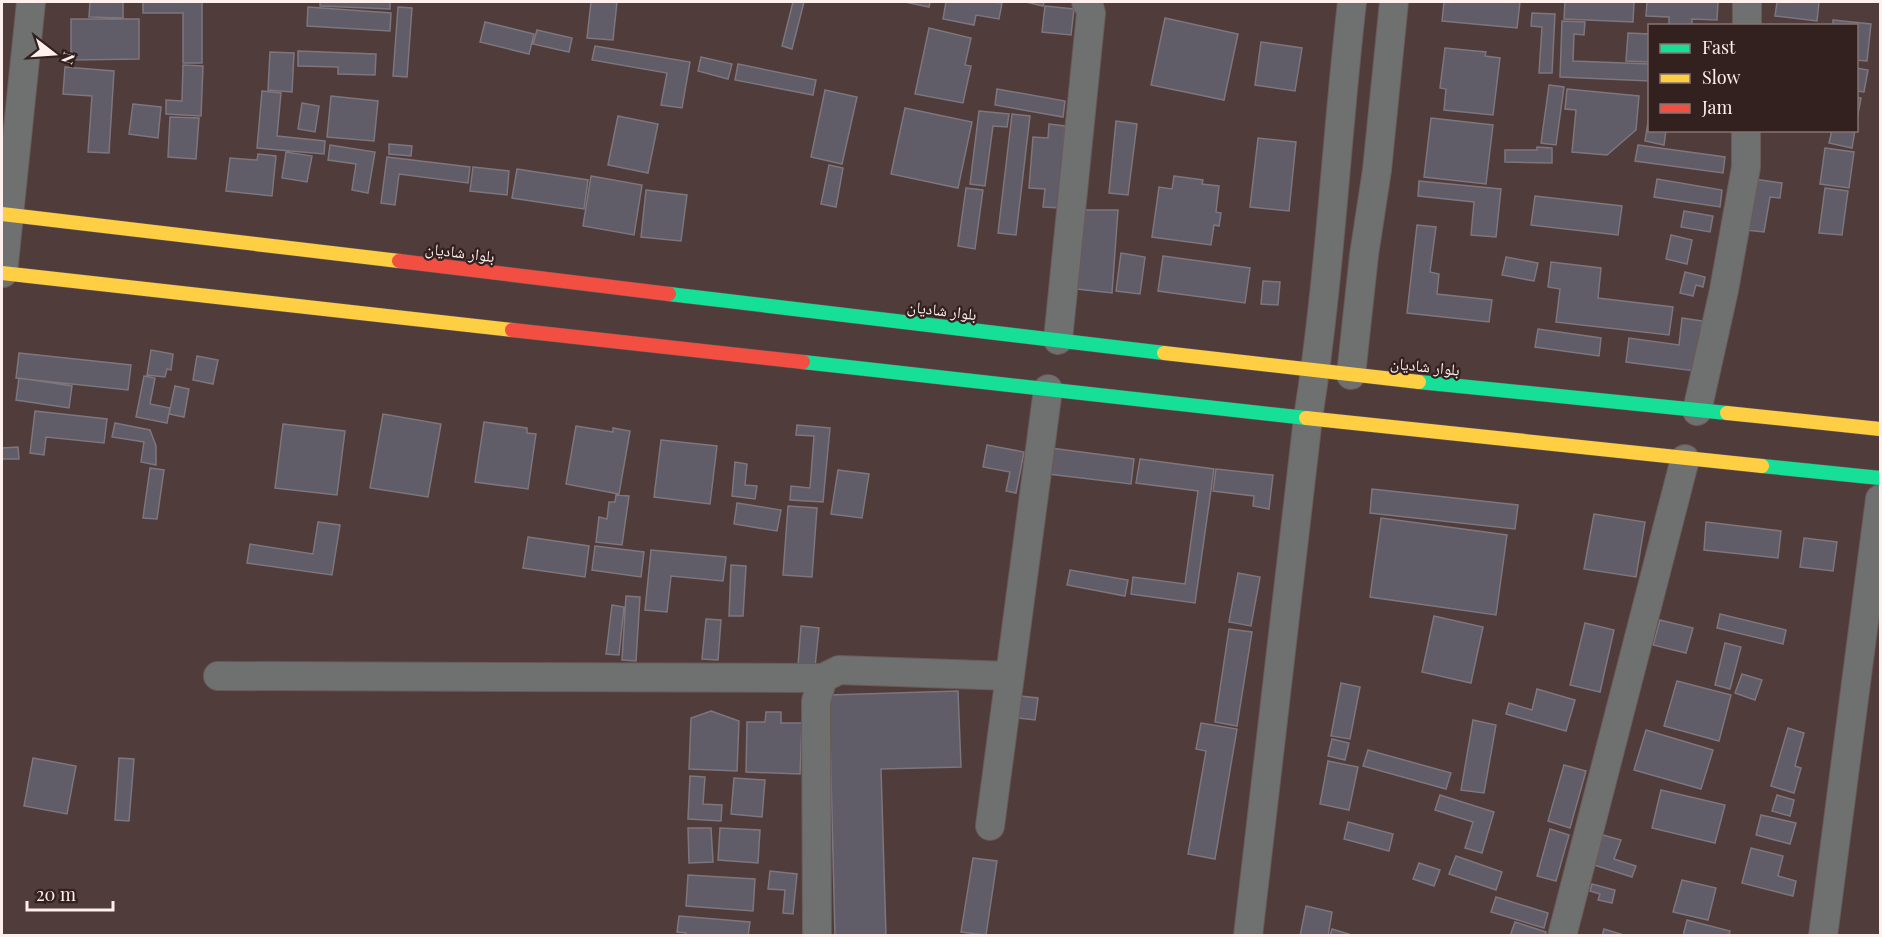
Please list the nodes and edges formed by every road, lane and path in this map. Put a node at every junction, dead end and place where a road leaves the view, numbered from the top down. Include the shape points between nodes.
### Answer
1 (31, 2) edge
2 (1086, 2) edge
3 (1352, 2) edge
4 (1394, 2) edge
5 (1747, 2) edge
6 (1747, 24) edge
7 (1746, 132) edge
8 (5, 214) edge
9 (2, 273) edge
10 (1058, 340) junction
11 (1316, 371) junction
12 (1352, 375) junction
13 (1048, 389) junction
14 (1697, 411) junction
15 (1308, 418) junction
16 (1881, 429) edge
17 (1685, 459) junction
18 (1881, 478) edge
19 (1881, 499) edge
20 (218, 676) dead end
21 (1010, 676) junction
22 (823, 678) junction
23 (990, 826) dead end
24 (818, 936) edge
25 (1248, 936) edge
26 (1562, 936) edge
27 (1823, 936) edge

1 - 8 street
2 - 10 street via 1090,12
3 - 11 street
4 - 12 street
5 - 6 street
7 - 14 street via 1746,167
8 - 9 street
8 - 10 main road, بلوار شادیان
9 - 13 main road
10 - 11 main road, بلوار شادیان
11 - 12 main road, بلوار شادیان
11 - 15 street
12 - 14 main road, بلوار شادیان
13 - 15 main road
13 - 21 street
14 - 16 main road, بلوار شادیان
15 - 17 main road
15 - 25 street
17 - 18 main road
17 - 26 street
19 - 27 street
20 - 22 street
21 - 22 street via 839,670
21 - 23 street
22 - 24 street via 816,701

